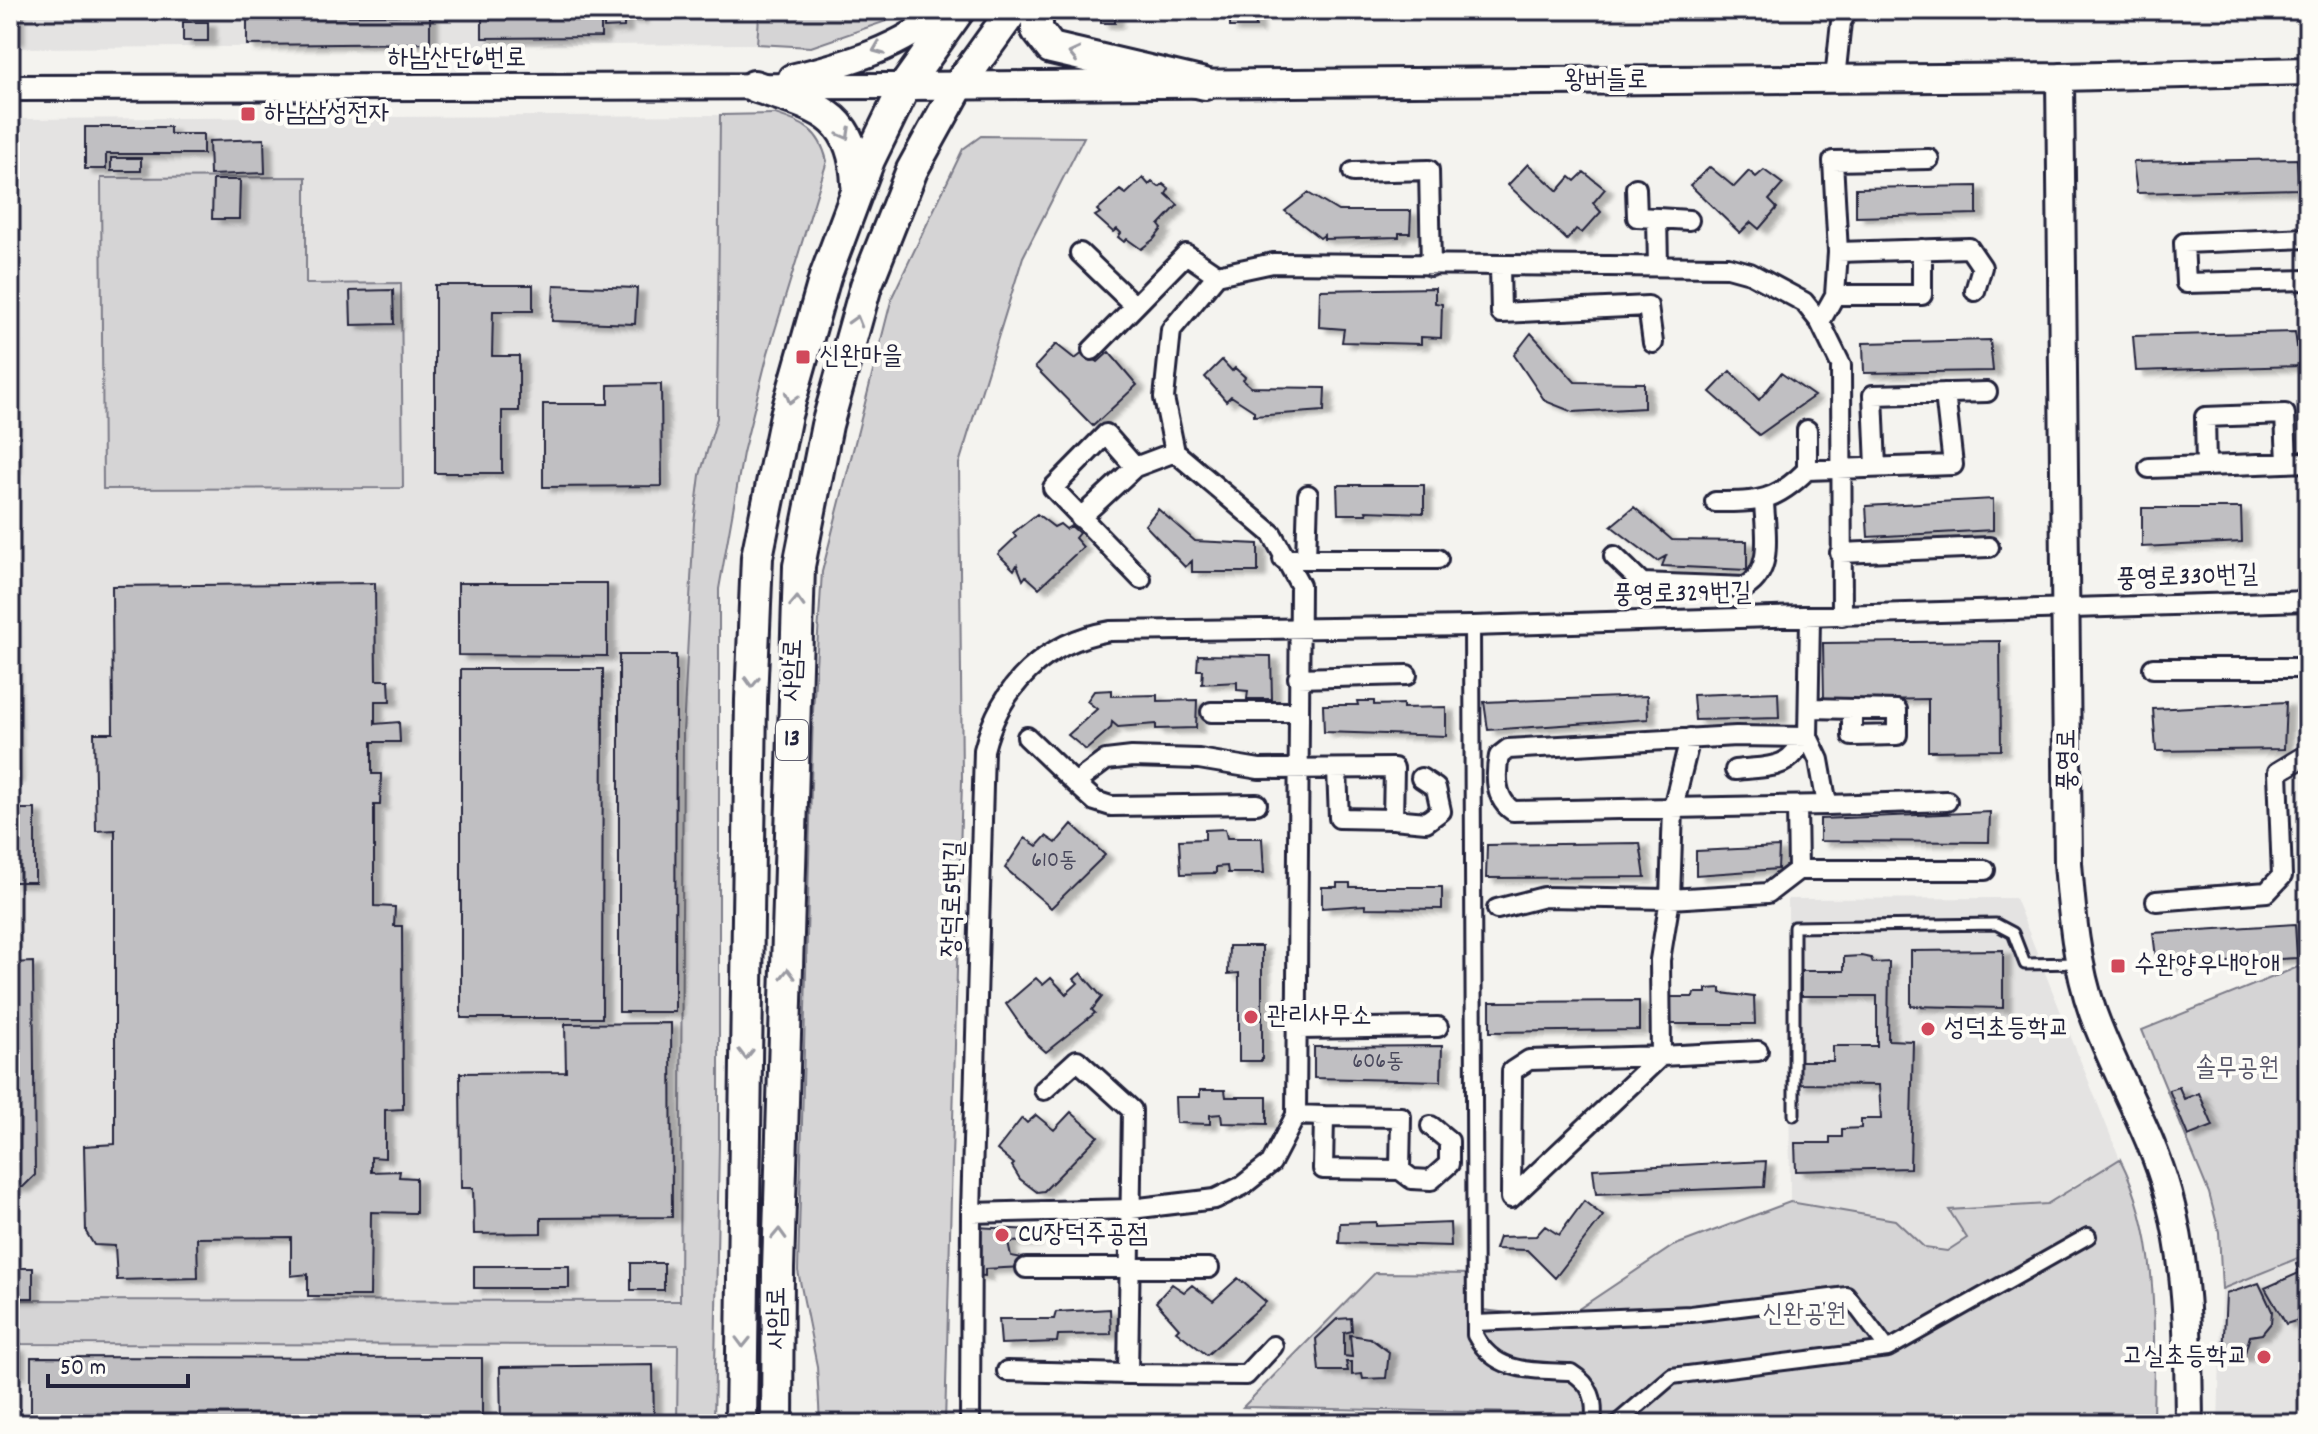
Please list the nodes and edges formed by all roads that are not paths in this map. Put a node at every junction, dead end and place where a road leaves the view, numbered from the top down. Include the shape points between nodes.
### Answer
1 (944, 10) edge
2 (959, 10) edge
3 (1013, 10) edge
4 (1037, 10) edge
5 (1848, 10) edge
6 (2308, 71) edge
7 (2060, 77) junction
8 (1835, 79) junction
9 (1205, 84) junction
10 (959, 85) junction
11 (754, 86) junction
12 (905, 86) junction
13 (10, 88) edge
14 (1929, 159) dead end
15 (1353, 172) dead end
16 (1636, 188) dead end
17 (857, 190) junction
18 (1657, 218) junction
19 (1689, 220) dead end
20 (2308, 238) edge
21 (1922, 249) junction
22 (1838, 252) junction
23 (1080, 253) dead end
24 (1658, 265) junction
25 (1431, 266) junction
26 (1500, 266) junction
27 (1217, 275) junction
28 (2308, 280) edge
29 (1975, 291) dead end
30 (1835, 295) junction
31 (1135, 306) junction
32 (1820, 322) junction
33 (1653, 343) dead end
34 (1092, 350) dead end
35 (1987, 392) dead end
36 (1945, 393) junction
37 (1807, 430) dead end
38 (1175, 452) junction
39 (2308, 462) edge
40 (2287, 463) junction
41 (2206, 466) junction
42 (1135, 467) junction
43 (1876, 467) junction
44 (2149, 468) dead end
45 (1839, 469) junction
46 (1807, 470) junction
47 (1308, 495) dead end
48 (1715, 502) dead end
49 (1764, 502) junction
50 (1080, 518) junction
51 (1989, 547) dead end
52 (1840, 553) junction
53 (1614, 556) dead end
54 (1283, 559) junction
55 (1306, 559) junction
56 (1438, 559) dead end
57 (1141, 579) dead end
58 (2308, 601) edge
59 (2067, 607) junction
60 (1842, 616) junction
61 (1810, 618) junction
62 (1472, 626) junction
63 (1298, 629) junction
64 (2153, 668) dead end
65 (2308, 668) edge
66 (1407, 675) dead end
67 (1298, 678) junction
68 (1810, 708) junction
69 (1852, 709) dead end
70 (1211, 712) dead end
71 (1299, 712) junction
72 (1027, 737) dead end
73 (1806, 737) junction
74 (1690, 738) junction
75 (2308, 754) edge
76 (1299, 770) junction
77 (1337, 770) junction
78 (1735, 770) dead end
79 (1421, 778) dead end
80 (1075, 783) junction
81 (1947, 801) dead end
82 (1257, 804) dead end
83 (1827, 805) junction
84 (1797, 806) junction
85 (1673, 808) junction
86 (1393, 819) junction
87 (1798, 870) junction
88 (1985, 870) dead end
89 (1670, 899) junction
90 (2156, 901) dead end
91 (1497, 909) dead end
92 (2080, 963) junction
93 (1438, 1027) dead end
94 (1298, 1029) junction
95 (1758, 1051) dead end
96 (1661, 1056) junction
97 (1044, 1090) dead end
98 (1296, 1115) junction
99 (1794, 1115) dead end
100 (1324, 1116) junction
101 (1431, 1126) dead end
102 (1400, 1170) junction
103 (1131, 1209) junction
104 (971, 1213) junction
105 (2088, 1236) dead end
106 (1026, 1268) dead end
107 (1132, 1268) junction
108 (1209, 1268) dead end
109 (1475, 1323) junction
110 (1273, 1346) dead end
111 (1888, 1349) junction
112 (1007, 1371) dead end
113 (1128, 1374) junction
114 (741, 1424) edge
115 (777, 1424) edge
116 (970, 1424) edge
117 (1593, 1424) edge
118 (1616, 1424) edge
119 (2189, 1424) edge

1 -> 11 street via 925,28 838,66
2 - 12 main road, 사암로 / 13
3 - 10 main road, 사암로 / 13
9 -> 4 main road via 1051,48 1037,30
5 - 8 street via 1841,22
6 - 7 main road, 왕버들로
7 - 8 main road, 왕버들로
7 - 59 main road, 풍영로
8 - 9 main road, 왕버들로
9 - 10 main road, 왕버들로
10 - 12 main road, 왕버들로
115 -> 10 main road, 사암로 / 13 via 799,566 827,425 866,286 912,170
11 - 12 street, 하남산단6번로
11 - 13 street, 하남산단6번로
11 -> 17 main road via 820,109 838,121 856,155
12 - 17 main road, 사암로 / 13
14 - 22 street via 1833,161
15 - 25 street via 1429,170
16 - 18 street via 1637,217
17 -> 114 main road, 사암로 / 13 via 825,277 786,415 757,557
18 - 19 street
18 - 24 street
20 - 28 street via 2184,243 2186,283
21 - 22 street
21 - 29 street via 1969,248 1982,267
21 - 30 street via 1922,295
22 - 30 street
23 - 31 street
24 - 26 street
24 - 32 street via 1728,267 1750,273 1804,302
25 - 26 street
25 - 27 street via 1273,263
26 - 33 street via 1501,313 1648,306
27 - 31 street via 1186,254
27 - 38 street via 1171,330 1164,398
30 - 32 street
31 - 34 street
32 - 45 street via 1841,365
35 - 36 street
36 - 43 street via 1873,395
36 - 43 street via 1953,465
37 - 46 street
38 - 42 street
38 - 54 street via 1272,534
39 - 40 street
40 - 41 street
40 - 41 street via 2285,414 2205,417
41 - 44 street
42 - 50 street
42 - 50 street via 1106,434 1053,488
43 - 45 street
45 - 46 street
45 - 52 street
46 - 49 street
47 - 55 street
48 - 49 street
49 - 53 street via 1766,555 1757,580 1746,587 1642,583
50 - 57 street
51 - 52 street
52 - 60 street
54 - 55 street
54 - 63 street via 1300,585
55 - 56 street
58 - 59 street, 풍영로330번길
59 - 60 street, 풍영로329번길
59 - 92 main road, 풍영로 via 2068,863
60 - 61 street, 풍영로329번길
61 - 62 street, 풍영로329번길
61 - 68 street
62 - 63 street, 풍영로329번길
62 - 109 street
63 - 67 street
63 - 104 street, 장덕로5번길 via 1088,635 1036,662 1001,702 984,750
64 - 65 street
66 - 67 street
67 - 71 street
68 - 69 street
68 - 73 street
70 - 71 street
71 - 76 street
72 - 80 street
73 - 74 street
73 - 78 street via 1797,755 1785,763
73 - 83 street via 1819,760
74 - 85 street
74 - 85 street via 1522,747 1499,756 1501,801 1513,811
75 - 90 street via 2278,772 2282,876 2267,892
76 - 77 street
76 - 80 street via 1124,757 1106,760
76 - 94 street
77 - 86 street via 1339,818
77 - 86 street via 1394,768
79 - 86 street via 1436,788 1441,811 1426,822
80 - 82 street via 1095,801 1111,806
81 - 83 street
83 - 84 street
84 - 85 street
84 - 87 street
85 - 89 street
87 - 88 street
87 - 89 street via 1768,893
89 - 91 street via 1544,897
89 - 96 street via 1660,960
92 - 99 lane via 2025,964 2013,933 1996,924 1794,927
92 - 119 main road, 풍영로 via 2093,1012 2167,1189 2178,1233 2186,1292
93 - 94 street
94 - 98 street
95 - 96 street
96 - 96 street via 1519,1063 1512,1071 1511,1198
97 - 103 street via 1077,1060 1132,1110
98 - 100 street
98 - 103 street via 1271,1163 1230,1194
100 - 102 street via 1323,1169
100 - 102 street via 1401,1117
101 - 102 street via 1449,1141 1449,1164 1431,1180 1412,1179
103 - 104 street
103 - 107 street
104 - 116 street, 장덕로5번길
105 - 111 street
106 - 107 street
107 - 108 street
107 - 113 street
109 - 111 street via 1691,1314 1847,1295
109 - 117 street via 1484,1353 1503,1365 1571,1372 1580,1378 1593,1393
110 - 113 street via 1246,1375
111 - 118 street via 1672,1376
112 - 113 street

